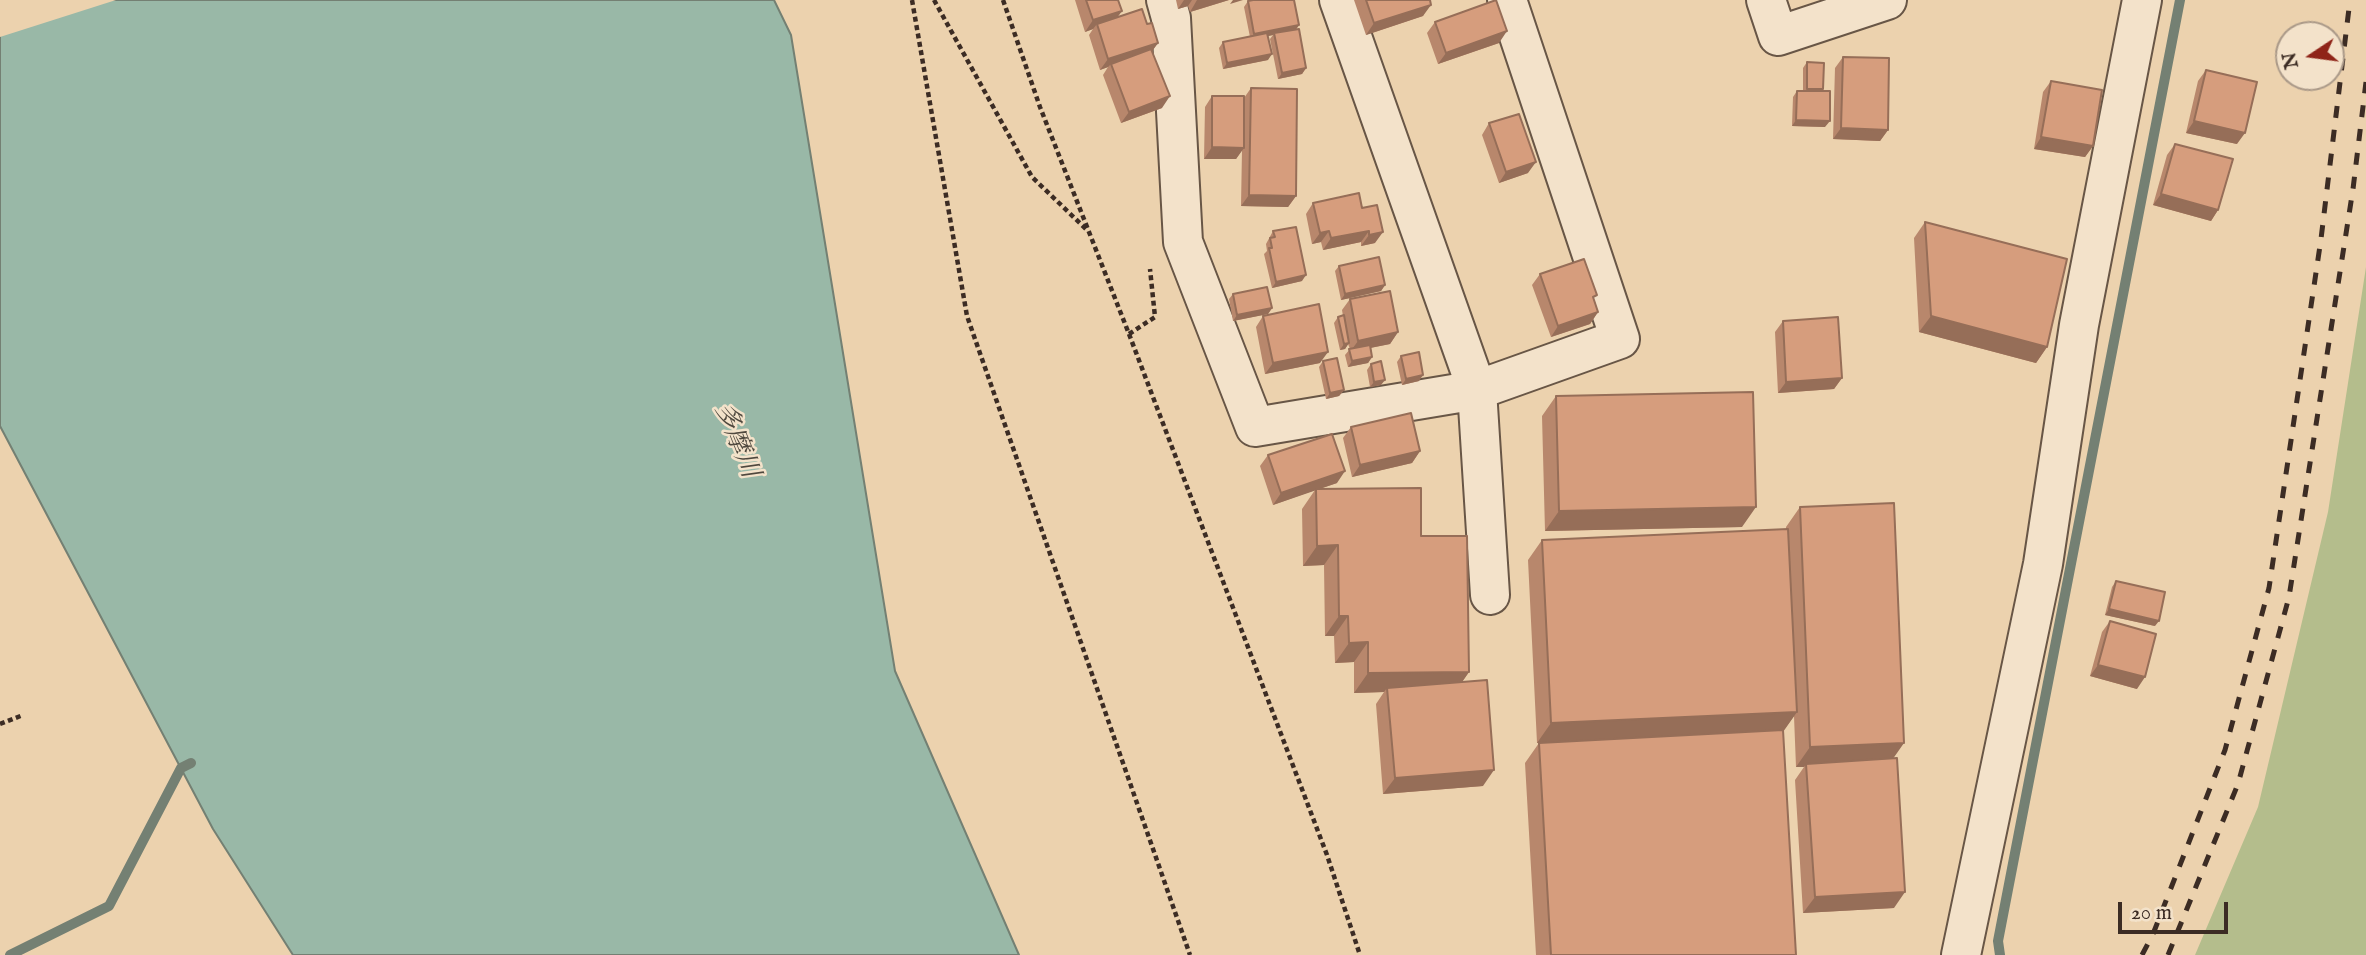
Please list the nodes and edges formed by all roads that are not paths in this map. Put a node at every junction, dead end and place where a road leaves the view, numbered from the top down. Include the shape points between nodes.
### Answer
1 (1166, 0) edge
2 (1339, 0) edge
3 (1507, 0) edge
4 (1766, 0) edge
5 (1887, 0) edge
6 (2143, 0) edge
7 (1477, 390) junction
8 (1490, 595) dead end
9 (1961, 955) edge

1 - 7 street via 1171,18 1183,242 1255,427
2 - 7 street
3 - 7 street via 1619,338
4 - 5 street via 1778,36
6 - 9 street via 2079,325 2043,564
7 - 8 street

